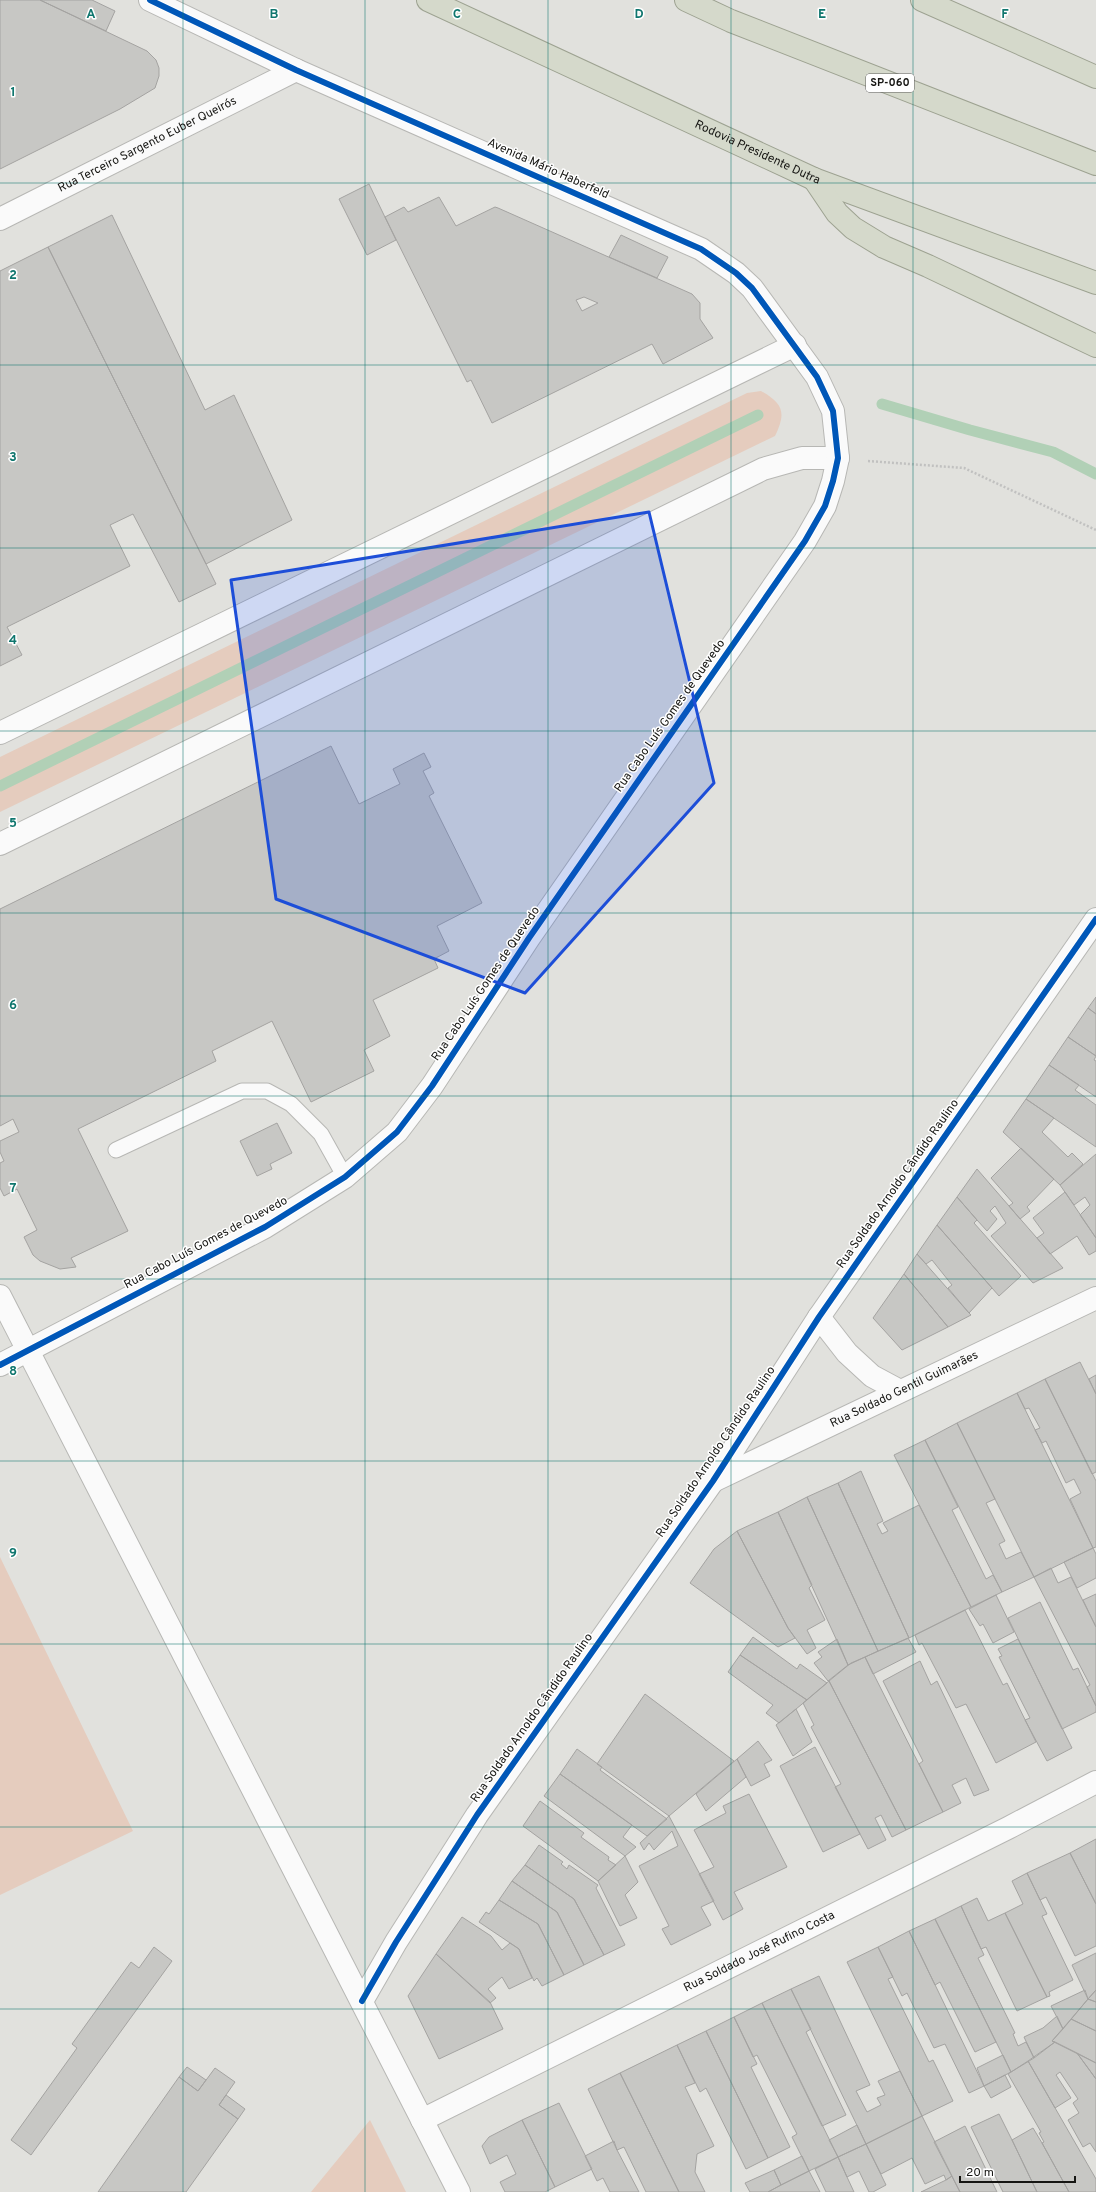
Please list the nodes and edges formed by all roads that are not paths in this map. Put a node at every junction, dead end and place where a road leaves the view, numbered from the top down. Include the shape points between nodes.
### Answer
1 (150, 0) edge
2 (428, 0) edge
3 (686, 0) edge
4 (922, 0) edge
5 (296, 70) junction
6 (1096, 77) edge
7 (1096, 164) edge
8 (814, 179) junction
9 (0, 219) edge
10 (1096, 283) edge
11 (795, 345) junction
12 (1096, 346) edge
13 (838, 458) junction
14 (0, 733) edge
15 (0, 844) edge
16 (1096, 919) edge
17 (116, 1150) dead end
18 (345, 1177) junction
19 (0, 1296) edge
20 (1096, 1298) edge
21 (819, 1317) junction
22 (28, 1351) junction
23 (0, 1365) edge
24 (900, 1391) junction
25 (713, 1481) junction
26 (1096, 1782) edge
27 (362, 2001) junction
28 (422, 2120) junction
29 (459, 2192) edge

1 - 5 street, Avenida Mário Haberfeld
2 - 8 highway, Rodovia Presidente Dutra
3 - 7 highway, SP-060 via 739,24
4 - 6 highway
5 - 9 street, Rua Terceiro Sargento Euber Queirós
5 - 11 street, Avenida Mário Haberfeld via 701,249 736,273 752,288
8 - 10 highway, Rodovia Presidente Dutra
8 - 12 highway via 837,213 853,228 884,247
11 - 13 street, Avenida Mário Haberfeld via 817,377 833,411
11 - 14 street
13 - 15 street via 802,458 763,469
13 - 18 street, Rua Cabo Luís Gomes de Quevedo via 825,506 805,541 529,938 432,1086 397,1132
16 - 21 street, Rua Soldado Arnoldo Cândido Raulino
17 - 18 lane via 242,1091 267,1091 291,1104 321,1134
18 - 22 street, Rua Cabo Luís Gomes de Quevedo via 265,1227
19 - 22 street
20 - 24 street, Rua Soldado Gentil Guimarães
21 - 24 street via 847,1353 872,1376
21 - 25 street, Rua Soldado Arnoldo Cândido Raulino
22 - 23 street, Rua Cabo Luís Gomes de Quevedo
22 - 27 street
24 - 25 street, Rua Soldado Gentil Guimarães
25 - 27 street, Rua Soldado Arnoldo Cândido Raulino via 477,1815 396,1942
26 - 28 street, Rua Soldado José Rufino Costa
27 - 28 street
28 - 29 street

